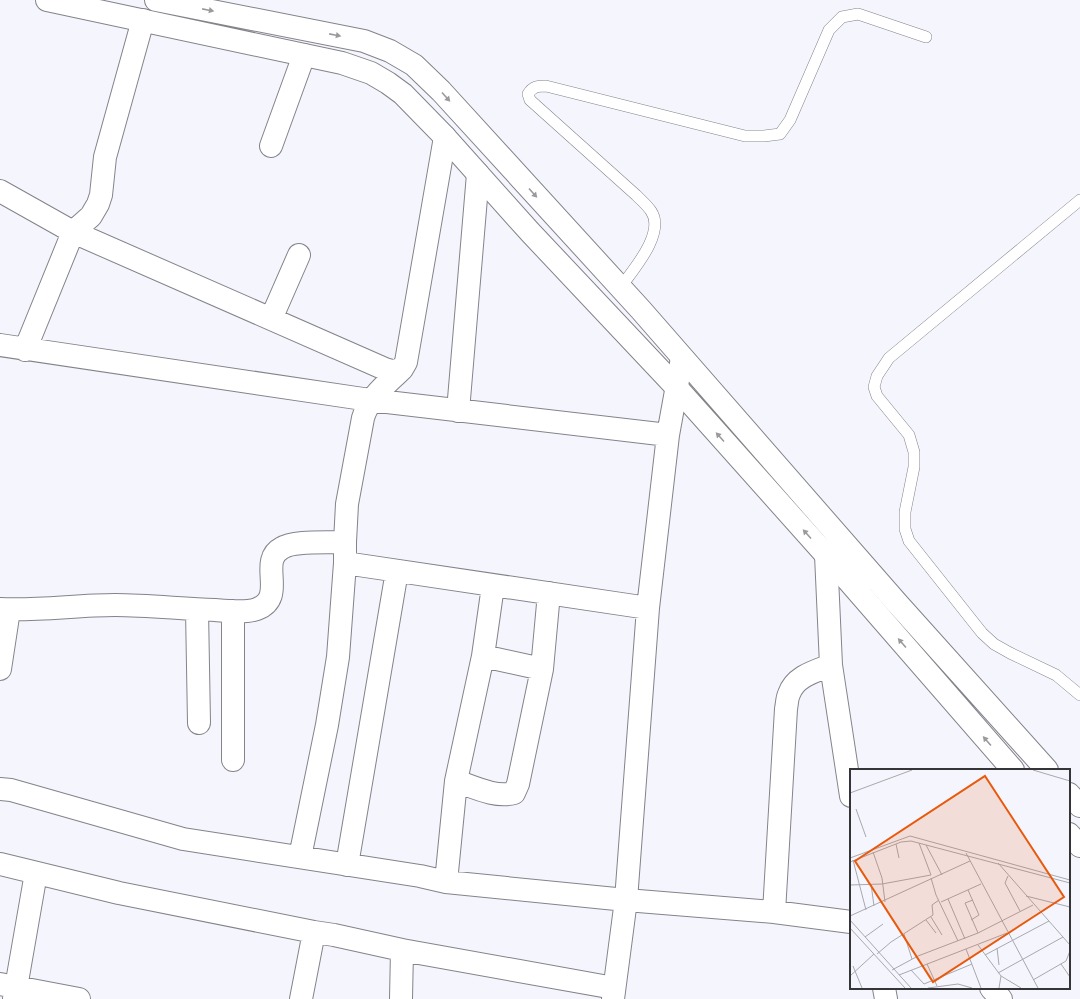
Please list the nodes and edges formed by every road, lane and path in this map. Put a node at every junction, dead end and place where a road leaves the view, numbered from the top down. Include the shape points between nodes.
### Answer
1 (46, 0) edge
2 (156, 0) edge
3 (143, 20) junction
4 (926, 37) dead end
5 (304, 55) junction
6 (445, 137) junction
7 (271, 146) dead end
8 (478, 174) junction
9 (2, 199) edge
10 (1078, 205) edge
11 (73, 232) junction
12 (299, 255) dead end
13 (620, 288) junction
14 (271, 319) junction
15 (0, 345) edge
16 (25, 350) junction
17 (682, 358) junction
18 (402, 369) junction
19 (676, 388) junction
20 (370, 400) junction
21 (458, 411) junction
22 (668, 435) junction
23 (345, 553) junction
24 (826, 555) junction
25 (397, 571) junction
26 (493, 586) junction
27 (550, 594) junction
28 (648, 608) junction
29 (4, 610) edge
30 (197, 610) junction
31 (233, 611) junction
32 (483, 656) junction
33 (831, 665) junction
34 (0, 668) edge
35 (542, 669) junction
36 (1080, 695) edge
37 (199, 723) dead end
38 (233, 760) dead end
39 (1012, 769) edge
40 (1046, 769) edge
41 (456, 781) junction
42 (0, 788) edge
43 (850, 789) edge
44 (1070, 795) edge
45 (1080, 806) edge
46 (1070, 835) edge
47 (1080, 846) edge
48 (300, 857) junction
49 (0, 864) edge
50 (347, 865) junction
51 (36, 873) junction
52 (446, 882) junction
53 (626, 900) junction
54 (774, 912) junction
55 (850, 922) edge
56 (314, 932) junction
57 (402, 950) junction
58 (884, 989) edge
59 (992, 989) edge
60 (10, 990) edge
61 (613, 994) edge
62 (79, 999) edge
63 (301, 999) edge
64 (401, 999) edge
65 (886, 999) edge
66 (1001, 999) edge

1 - 3 street
2 -> 13 street via 364,41 390,51 414,65 441,91
3 - 5 street
3 - 11 street via 105,157 98,204 91,216
4 - 13 lane via 858,14 842,17 829,30 790,120 780,134 744,136 546,86 532,88 528,94 530,100 652,212 656,227 652,242
5 - 6 street via 342,63 371,73 403,94
5 - 7 street
6 - 8 street
6 - 18 street via 408,354
8 - 19 street
8 - 21 street
9 - 11 street
10 - 36 lane via 889,358 877,376 874,387 878,396 910,435 914,452 914,467 905,512 905,529 909,541 982,634 1010,653 1056,675
11 - 14 street
11 - 16 street
12 - 14 street
13 - 17 street
14 - 18 street via 385,369
15 - 16 street
16 - 20 street
17 - 19 street
17 - 40 street
18 - 20 street
19 - 22 street
24 -> 19 street
20 - 21 street
20 - 23 street via 363,418 347,504
21 - 22 street
22 - 28 street
23 - 25 street
23 - 31 street via 294,544 281,548 271,562 273,587 265,606 255,610
23 - 48 street via 338,657 328,725
24 - 33 street
39 -> 24 street
25 - 26 street
25 - 50 street
26 - 27 street
26 - 32 street
27 - 28 street
27 - 35 street
28 - 53 street
29 - 30 street via 115,605
29 - 34 street
30 - 31 street
30 - 37 street
31 - 38 street
32 - 35 street
32 - 41 street
33 - 43 street
33 - 54 street via 802,677 794,684 789,694
35 - 41 street via 514,793 493,793
41 - 52 street
42 - 48 street via 183,839
44 - 45 street
46 - 47 street
48 - 50 street
49 - 51 street
50 - 52 street
51 - 56 street via 119,893
51 - 60 street
52 - 53 street
53 - 54 street
53 - 61 street
54 - 55 street
56 - 57 street
56 - 63 street
57 - 61 street
57 - 64 street
58 - 65 street
59 - 66 street
60 - 62 street

